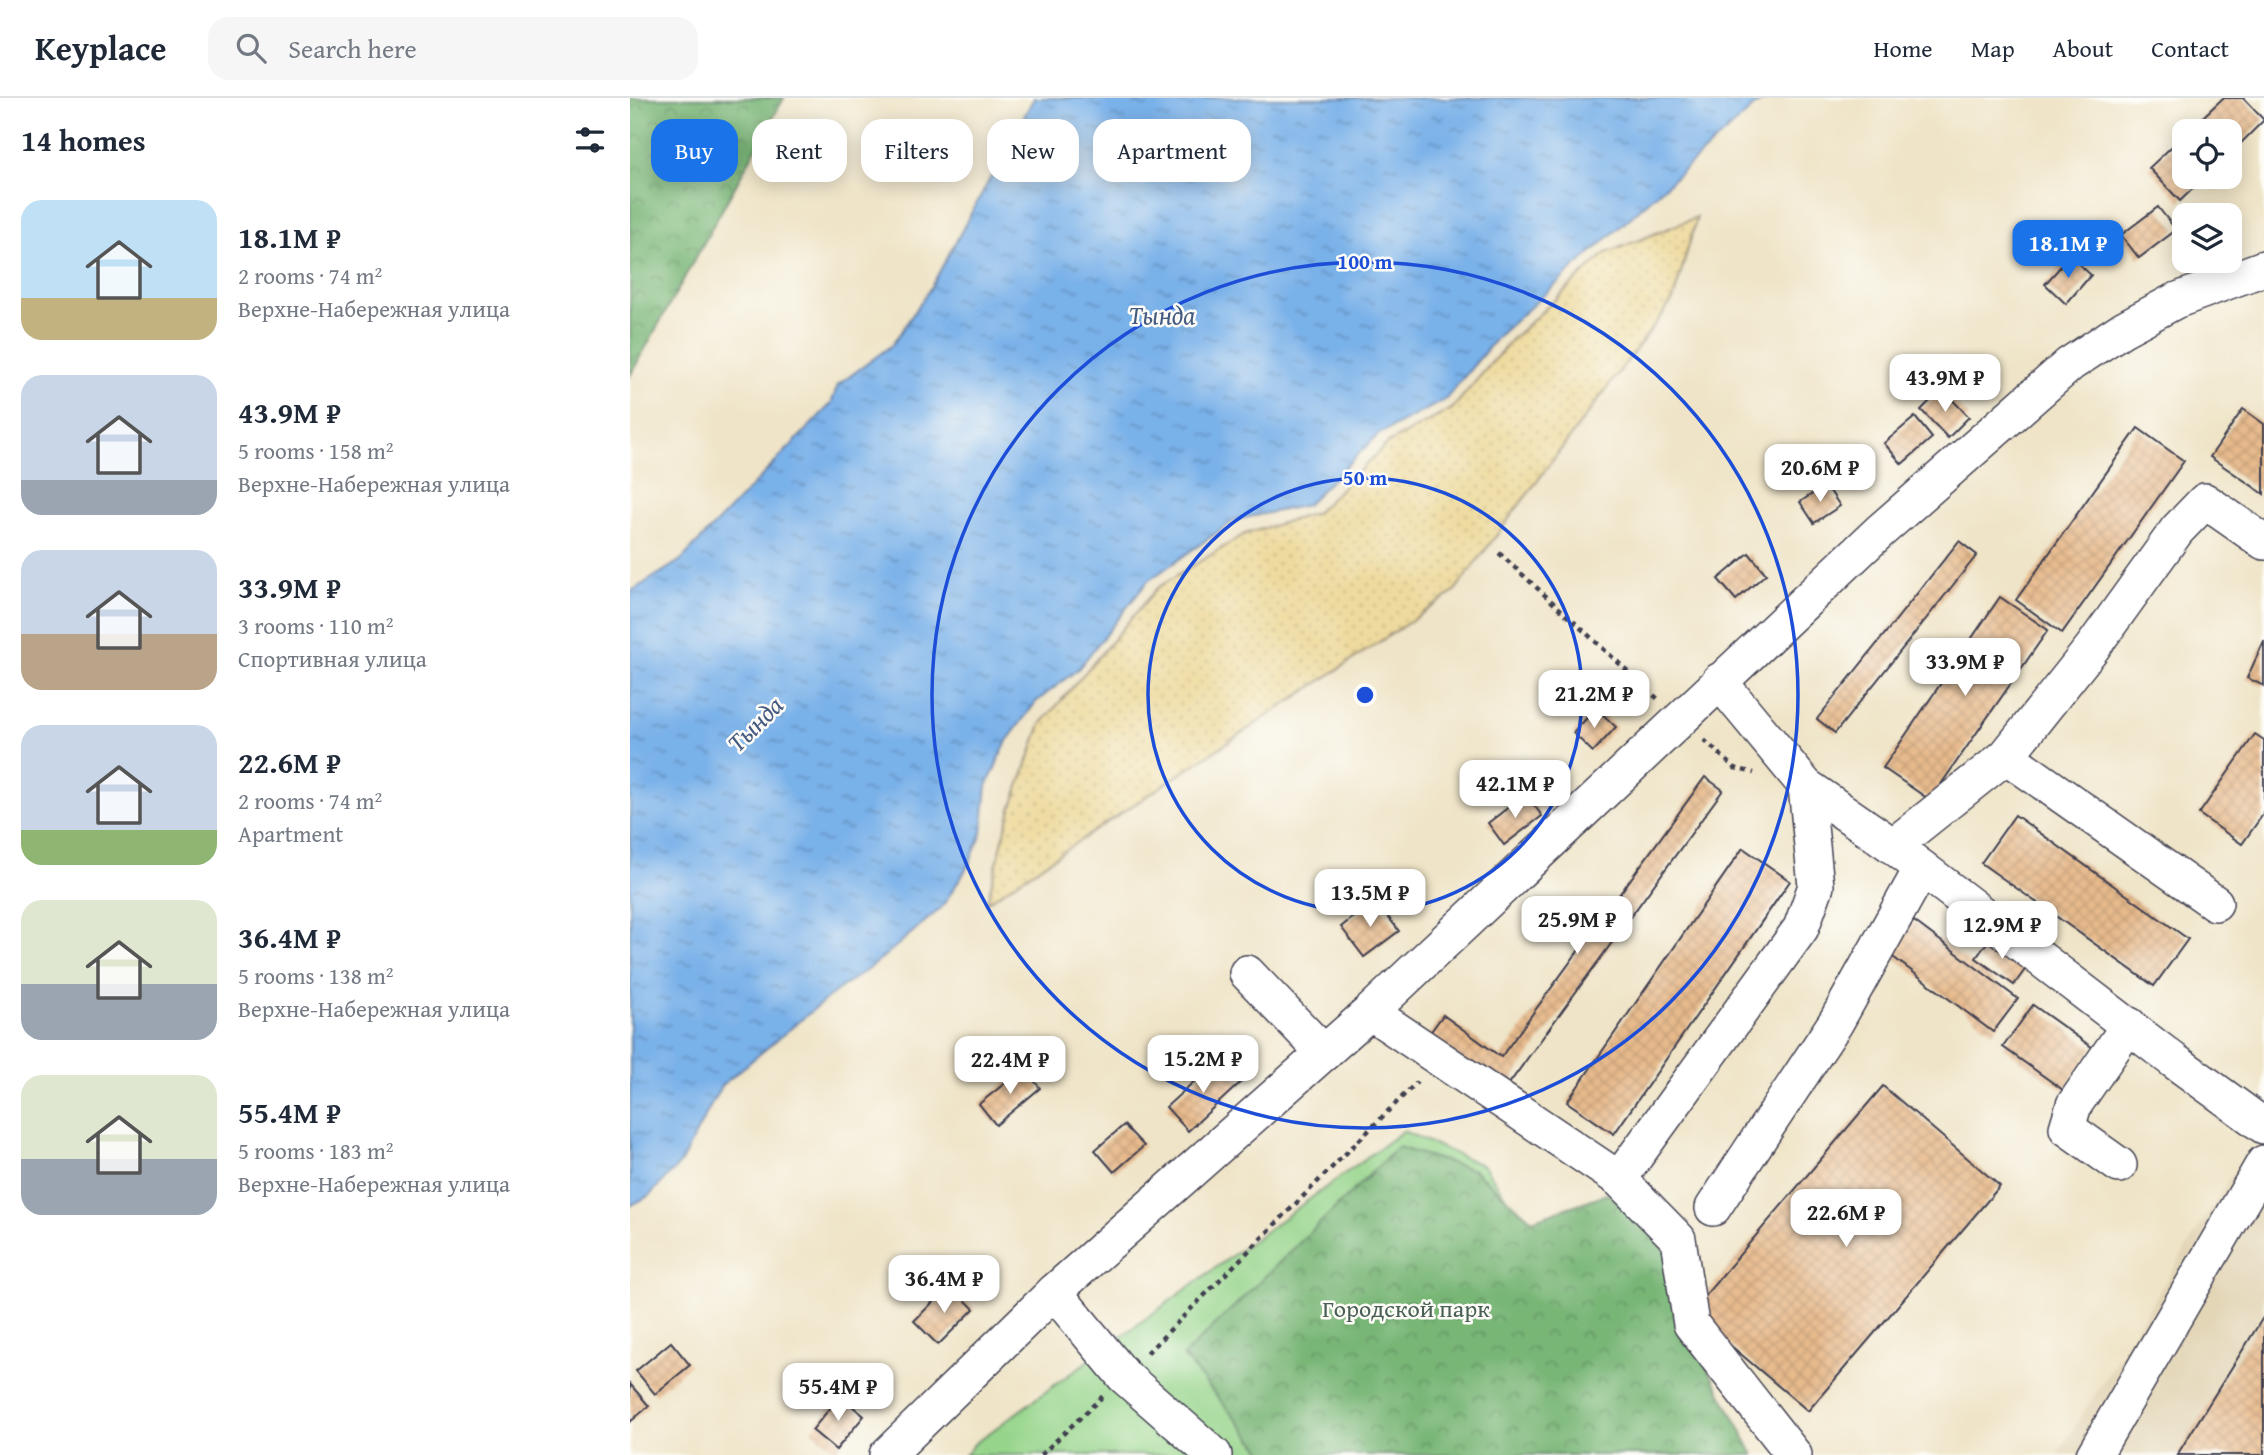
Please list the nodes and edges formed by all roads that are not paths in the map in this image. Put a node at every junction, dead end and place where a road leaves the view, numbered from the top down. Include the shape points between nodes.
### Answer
1 (2264, 268) edge
2 (2264, 542) edge
3 (1719, 681) junction
4 (2006, 756) junction
5 (1806, 786) junction
6 (1893, 846) junction
7 (1922, 868) junction
8 (2215, 903) dead end
9 (1247, 973) dead end
10 (1370, 1012) junction
11 (2129, 1025) junction
12 (1324, 1053) junction
13 (2264, 1126) edge
14 (2264, 1163) edge
15 (2119, 1165) dead end
16 (1619, 1179) junction
17 (1713, 1208) dead end
18 (1054, 1292) junction
19 (887, 1455) edge
20 (1214, 1455) edge
21 (1794, 1455) edge
22 (2094, 1455) edge

1 - 3 street via 2175,300 2070,364 1878,531
2 - 4 street via 2205,501 2177,530
3 - 5 street
3 - 10 street
4 - 6 street
4 - 8 street
5 - 6 street
5 - 16 street via 1816,886 1801,928
6 - 7 street
7 - 11 street
7 - 17 street via 1836,1022
9 - 12 street
10 - 12 street
10 - 16 street
11 - 13 street
11 - 15 street via 2074,1105 2067,1128
12 - 18 street
14 - 22 street
16 - 21 street via 1678,1239 1691,1324
18 - 19 street
18 - 20 street via 1124,1377

